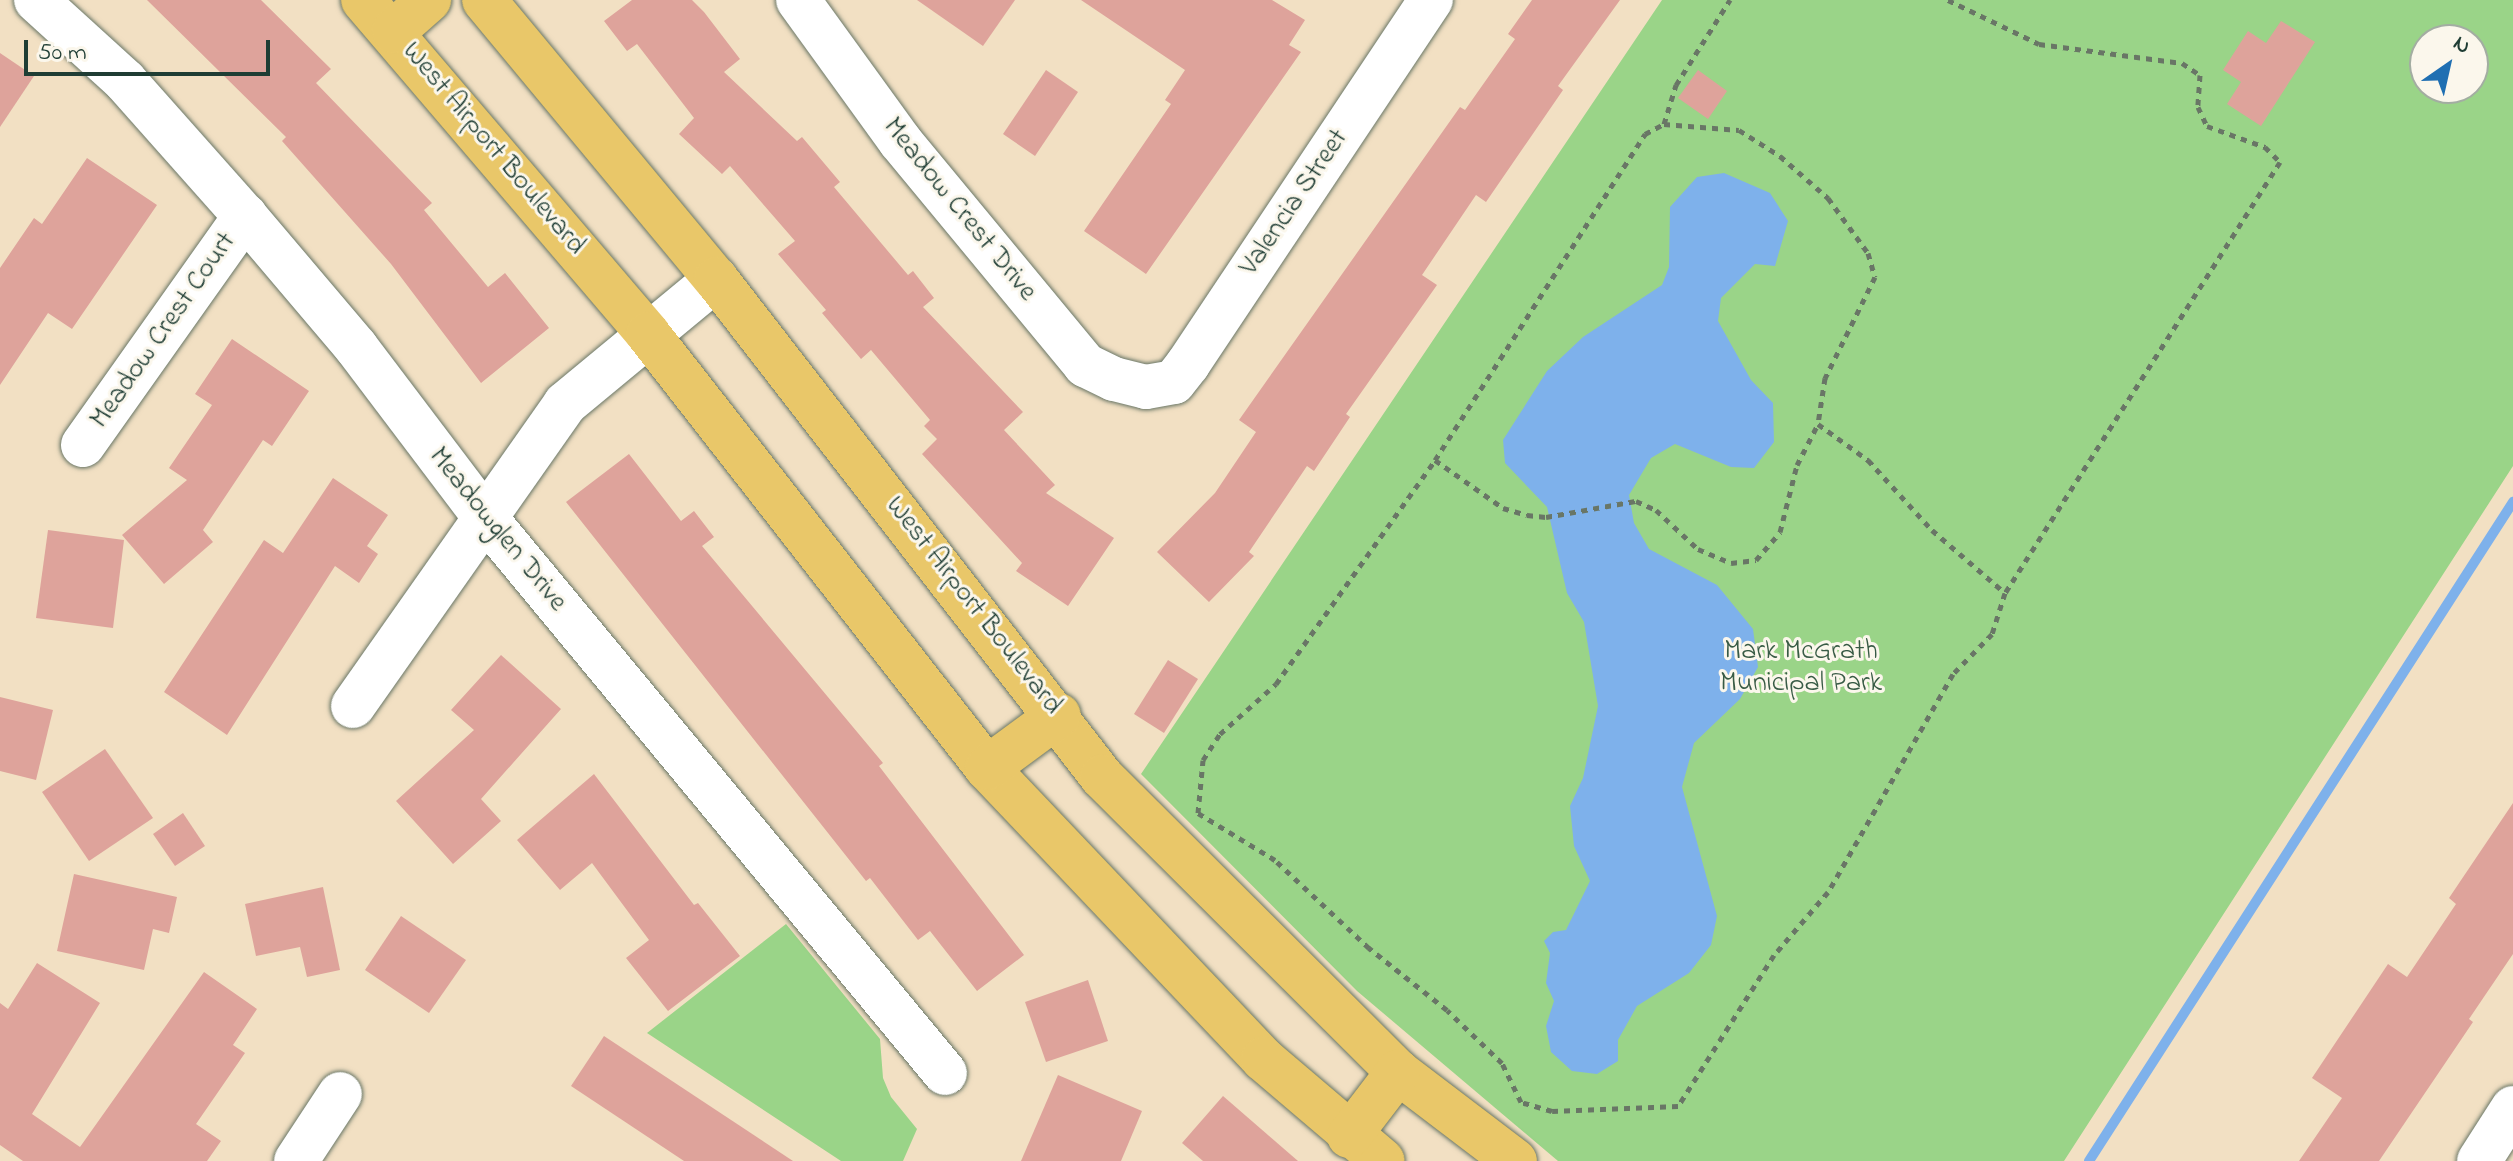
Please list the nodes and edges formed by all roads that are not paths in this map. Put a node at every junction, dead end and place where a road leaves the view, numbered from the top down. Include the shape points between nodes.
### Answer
1 (36, 0) edge
2 (363, 0) edge
3 (429, 0) edge
4 (484, 0) edge
5 (798, 0) edge
6 (1414, 6) edge
7 (394, 31) junction
8 (245, 216) junction
9 (716, 279) junction
10 (648, 334) junction
11 (1146, 387) joint
12 (83, 445) dead end
13 (484, 516) junction
14 (353, 706) dead end
15 (1059, 715) junction
16 (987, 768) junction
17 (1398, 1072) junction
18 (945, 1073) dead end
19 (340, 1094) dead end
20 (2513, 1108) edge
21 (1366, 1148) edge
22 (296, 1161) edge
23 (1515, 1161) edge
24 (2479, 1161) edge

1 - 8 street, Meadowglen Drive via 125,81
2 - 7 main road, West Airport Boulevard
3 - 7 main road
4 - 9 main road, West Airport Boulevard
5 - 11 street, Meadow Crest Drive via 900,141 1085,365
6 - 11 street, Valencia Street via 1188,364 1174,382
7 - 10 main road, West Airport Boulevard
8 - 12 street, Meadow Crest Court
8 - 13 street, Meadowglen Drive via 356,347
9 - 10 street
9 - 15 main road, West Airport Boulevard
10 - 13 street via 565,404
10 - 16 main road, West Airport Boulevard
13 - 14 street
13 - 18 street, Meadowglen Drive
15 - 16 main road
15 - 17 main road, West Airport Boulevard via 1102,777 1144,822
16 - 21 main road, West Airport Boulevard via 1263,1059
17 - 21 main road
17 - 23 main road, West Airport Boulevard
19 - 22 street
20 - 24 street

